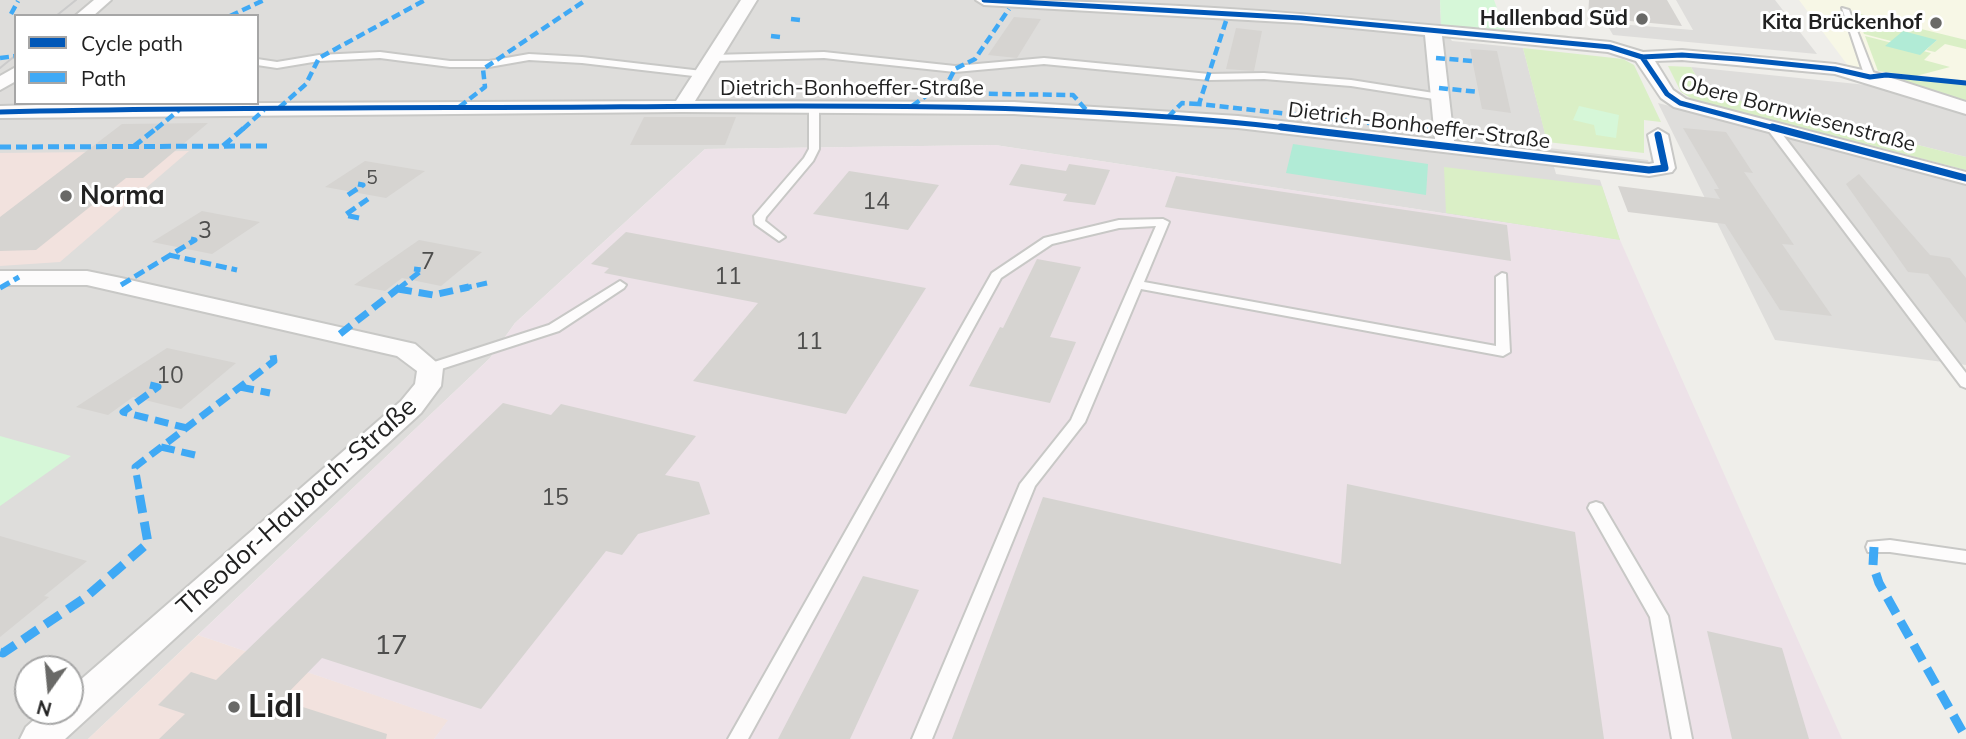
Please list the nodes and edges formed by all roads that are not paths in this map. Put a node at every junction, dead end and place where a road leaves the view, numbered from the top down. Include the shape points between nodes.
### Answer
1 (103, 0) edge
2 (749, 0) edge
3 (984, 0) edge
4 (1296, 0) edge
5 (1040, 1) edge
6 (1846, 10) dead end
7 (86, 14) edge
8 (1301, 18) junction
9 (1433, 29) junction
10 (1642, 57) junction
11 (712, 58) junction
12 (259, 62) edge
13 (14, 74) edge
14 (702, 74) junction
15 (1870, 78) junction
16 (0, 85) edge
17 (1440, 97) junction
18 (682, 106) junction
19 (814, 106) junction
20 (1966, 108) edge
21 (0, 113) edge
22 (1772, 128) junction
23 (1658, 135) dead end
24 (1445, 146) junction
25 (1966, 178) edge
26 (779, 237) dead end
27 (0, 278) edge
28 (1502, 278) dead end
29 (1137, 284) junction
30 (620, 285) dead end
31 (430, 368) junction
32 (1966, 383) edge
33 (1595, 508) dead end
34 (1874, 547) dead end
35 (1966, 556) edge
36 (39, 739) edge
37 (738, 739) edge
38 (922, 739) edge
39 (1682, 739) edge

1 - 7 street
2 - 11 street
3 - 5 street
4 - 8 street
5 - 8 street
6 - 15 lane
8 - 9 street
9 - 10 street via 1610,47
9 - 17 street
10 - 15 street via 1682,55 1802,66
10 - 22 street, Obere Bornwiesenstraße via 1650,63 1667,98
11 - 14 street
11 - 17 lane via 824,55 955,69 1044,61 1209,77 1326,81
12 - 14 lane via 277,65 380,55 489,64 529,57
13 - 16 street
14 - 18 street
15 - 20 street
17 - 24 street
18 - 19 street, Dietrich-Bonhoeffer-Straße
18 - 21 street, Dietrich-Bonhoeffer-Straße
19 - 24 street, Dietrich-Bonhoeffer-Straße via 1014,108 1158,116
19 - 26 lane via 814,149 760,216 759,222
22 - 25 street, Obere Bornwiesenstraße
22 - 32 lane
23 - 24 street, Dietrich-Bonhoeffer-Straße via 1665,168 1649,170
27 - 31 street, Theodor-Haubach-Straße via 88,278 406,350
28 - 29 lane via 1503,352
29 - 37 lane via 1163,222 1119,224 1048,241 996,276
29 - 38 lane via 1078,422 1028,484
30 - 31 lane via 555,328
31 - 36 street, Theodor-Haubach-Straße via 428,387 402,415
33 - 39 lane via 1659,616
34 - 35 lane

